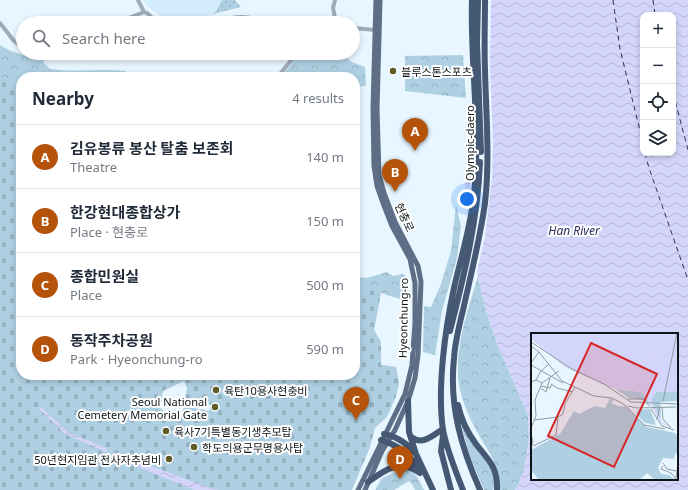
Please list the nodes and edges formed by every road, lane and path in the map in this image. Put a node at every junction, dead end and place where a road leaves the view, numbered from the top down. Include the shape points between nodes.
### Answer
1 (138, 0) edge
2 (335, 0) edge
3 (376, 0) edge
4 (380, 0) edge
5 (472, 0) edge
6 (478, 0) edge
7 (485, 0) edge
8 (146, 12) junction
9 (135, 16) edge
10 (150, 16) edge
11 (335, 16) edge
12 (0, 23) edge
13 (360, 29) edge
14 (376, 30) junction
15 (16, 43) edge
16 (291, 60) edge
17 (282, 72) edge
18 (457, 288) junction
19 (453, 380) junction
20 (408, 401) junction
21 (443, 429) junction
22 (392, 436) junction
23 (411, 437) junction
24 (384, 439) junction
25 (416, 454) junction
26 (453, 466) junction
27 (421, 474) junction
28 (368, 482) junction
29 (358, 490) edge
30 (365, 490) edge
31 (429, 490) edge
32 (433, 490) edge
33 (451, 490) edge
34 (459, 490) edge
35 (463, 490) edge
36 (480, 490) edge
37 (497, 490) edge

1 - 8 street
2 - 11 street
3 - 14 main road, Hyeonchung-ro
4 - 20 main road, 현충로 via 377,109 379,174 395,222 418,266 421,282 418,355
5 - 18 highway via 471,32 477,152 474,194
6 - 18 highway, Olympic-daero via 480,178 472,239
7 - 19 highway via 488,146 486,188 479,241 454,357
8 - 9 street
8 - 10 street
12 - 15 street
13 - 14 street
14 - 24 main road, Hyeonchung-ro via 373,109 375,174 391,222 410,259 415,283 409,381
16 - 17 street
18 - 21 highway, Olympic-daero via 449,314 444,354
19 - 36 highway via 457,423 462,444
19 - 37 highway via 465,428 494,467 498,478
20 - 22 main road, 현충로
20 - 23 highway
21 - 23 highway via 427,440 416,441
21 - 26 highway, Olympic-daero
21 - 33 highway via 441,451
22 - 24 highway
22 - 25 highway via 406,443
23 - 25 highway
24 - 27 highway via 405,452 417,465
24 - 28 main road, Hyeonchung-ro via 382,451
24 - 29 main road, Hyeonchung-ro
25 - 32 highway
26 - 34 highway, Olympic-daero
26 - 35 highway, Olympic-daero
27 - 28 highway via 403,465 383,472
27 - 31 highway
28 - 30 main road, Hyeonchung-ro

